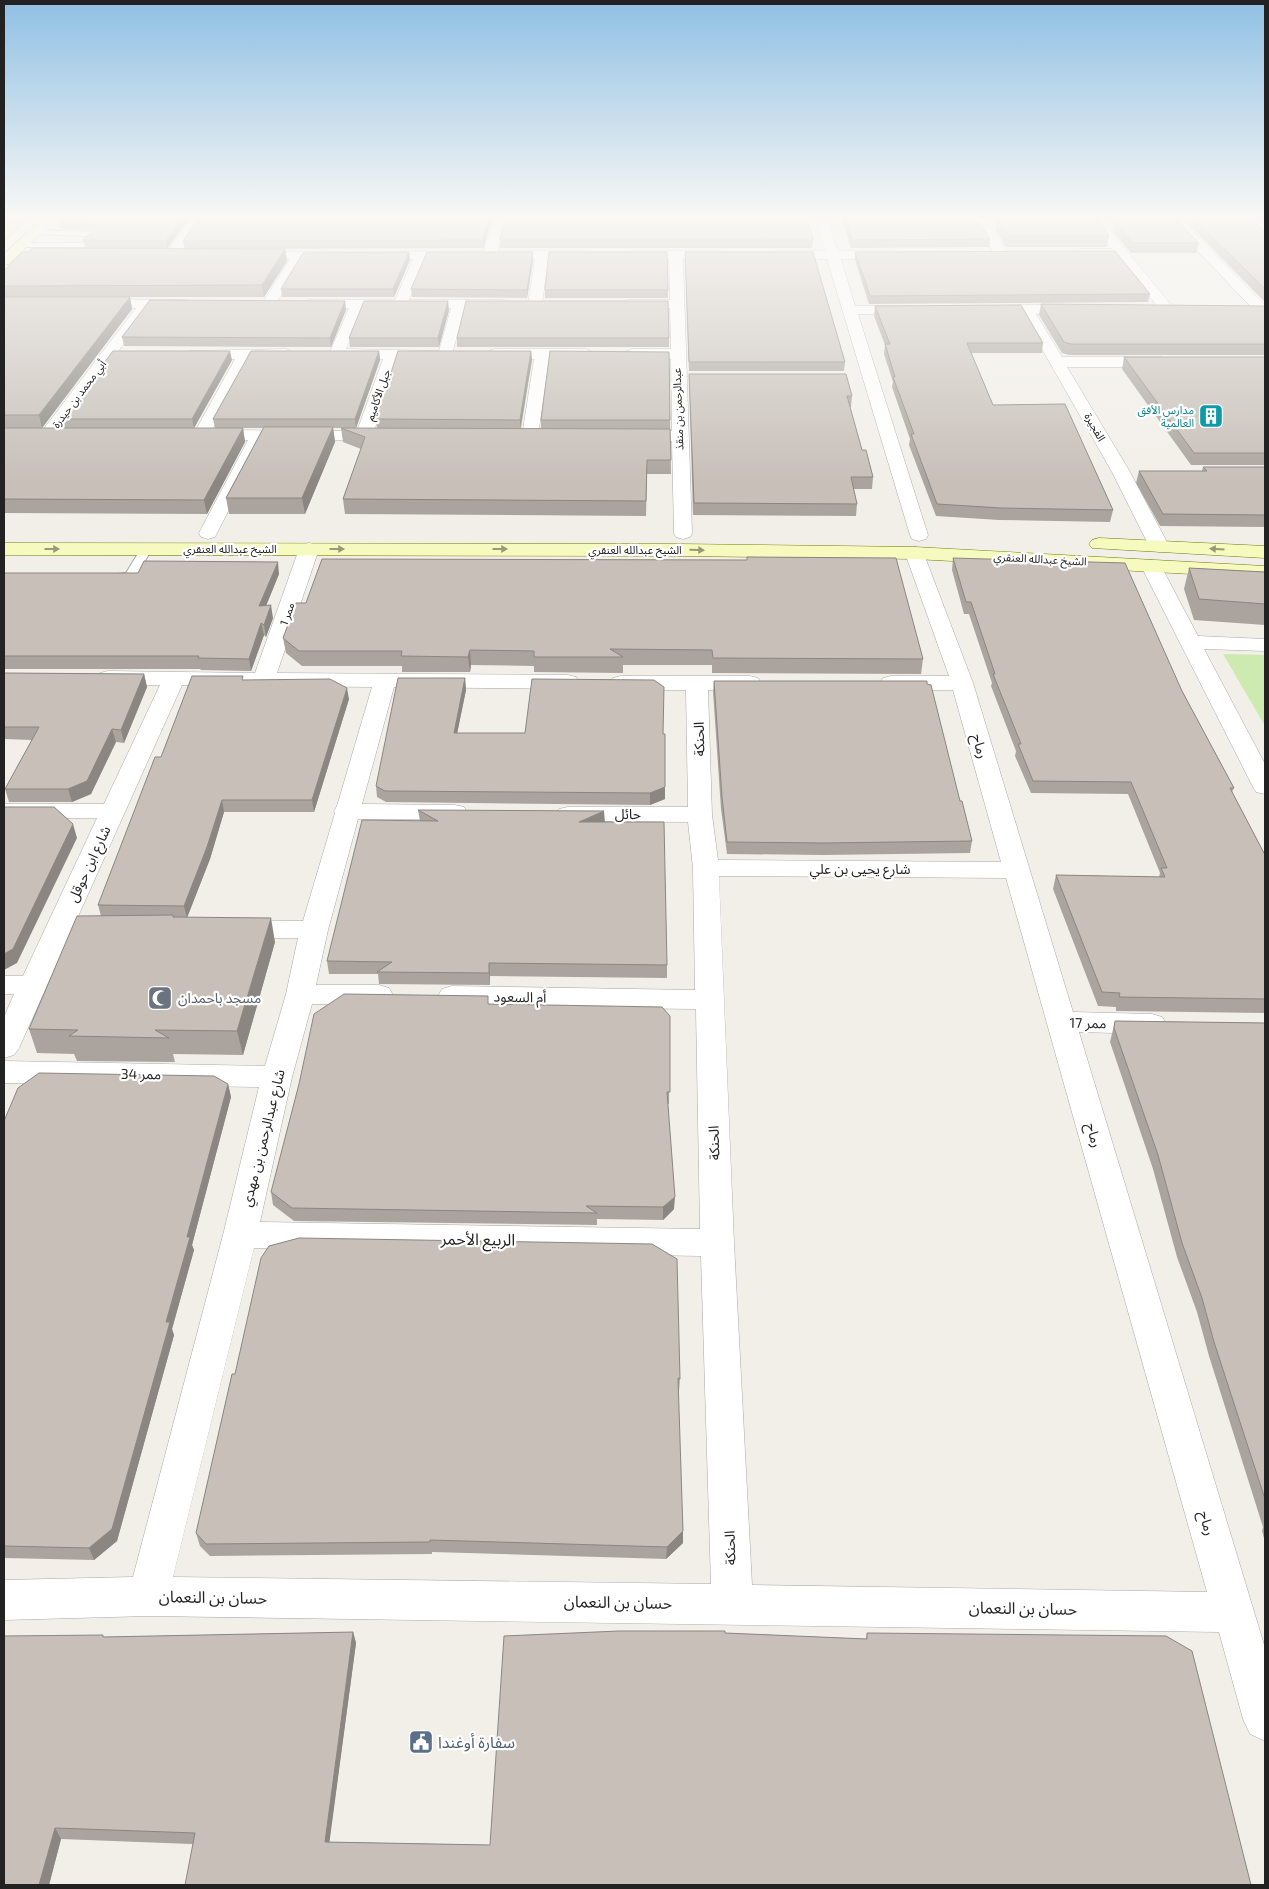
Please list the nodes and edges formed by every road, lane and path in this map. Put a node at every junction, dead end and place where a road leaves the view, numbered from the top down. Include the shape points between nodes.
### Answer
1 (145, 305) edge
2 (358, 305) edge
3 (459, 305) edge
4 (676, 305) edge
5 (848, 305) edge
6 (1164, 305) edge
7 (1146, 308) edge
8 (1166, 308) junction
9 (1184, 308) edge
10 (1241, 308) edge
11 (1263, 308) edge
12 (1086, 309) edge
13 (850, 310) junction
14 (928, 310) edge
15 (977, 310) edge
16 (1026, 310) junction
17 (110, 353) junction
18 (130, 353) edge
19 (178, 354) edge
20 (245, 354) junction
21 (300, 354) edge
22 (319, 354) edge
23 (337, 354) junction
24 (392, 354) junction
25 (446, 354) junction
26 (542, 354) junction
27 (600, 354) edge
28 (619, 354) edge
29 (677, 354) junction
30 (1058, 362) junction
31 (1176, 362) edge
32 (678, 378) junction
33 (697, 378) edge
34 (851, 378) dead end
35 (870, 378) junction
36 (30, 435) edge
37 (48, 435) junction
38 (67, 435) edge
39 (182, 435) edge
40 (201, 435) junction
41 (259, 435) junction
42 (364, 436) junction
43 (394, 436) edge
44 (511, 436) edge
45 (530, 436) junction
46 (550, 436) edge
47 (620, 436) edge
48 (679, 436) junction
49 (1121, 472) junction
50 (1140, 472) edge
51 (4, 532) edge
52 (208, 533) junction
53 (683, 533) junction
54 (949, 537) dead end
55 (1079, 543) dead end
56 (917, 544) junction
57 (4, 549) edge
58 (146, 549) junction
59 (309, 549) junction
60 (1265, 552) edge
61 (1155, 556) junction
62 (1265, 572) edge
63 (101, 577) edge
64 (1192, 642) junction
65 (1265, 645) edge
66 (89, 678) edge
67 (174, 679) junction
68 (264, 679) junction
69 (385, 681) junction
70 (697, 683) junction
71 (766, 683) edge
72 (874, 683) edge
73 (962, 683) junction
74 (1265, 787) edge
75 (4, 811) edge
76 (113, 811) junction
77 (346, 811) junction
78 (474, 812) edge
79 (543, 813) edge
80 (700, 815) junction
81 (706, 868) junction
82 (1015, 870) junction
83 (60, 927) junction
84 (89, 928) edge
85 (216, 929) edge
86 (314, 930) junction
87 (4, 985) edge
88 (33, 985) junction
89 (300, 994) junction
90 (400, 996) edge
91 (430, 996) edge
92 (709, 1000) junction
93 (1062, 1022) junction
94 (1178, 1024) edge
95 (4, 1048) edge
96 (4, 1072) edge
97 (278, 1077) junction
98 (240, 1235) junction
99 (717, 1243) junction
100 (148, 1596) junction
101 (4, 1600) edge
102 (732, 1603) junction
103 (1233, 1612) junction
104 (1265, 1719) edge

1 - 17 street, أبي محمد بن حيدرة
2 - 23 street
3 - 25 street
4 - 29 street, عبدالرحمن بن منقذ
5 - 13 street, رماح
6 - 8 street
7 - 8 street
8 - 9 street
10 - 11 street
12 - 16 street
13 - 14 street
13 - 35 street, رماح
15 - 16 street
16 - 30 street, الفجيرة
17 - 18 street
17 - 37 street, أبي محمد بن حيدرة
19 - 20 street
20 - 21 street
20 - 40 street
22 - 23 street
23 - 24 street
24 - 25 street
24 - 42 street, جبل الأكاميم
25 - 26 street
26 - 27 street
26 - 45 street
28 - 29 street
29 - 32 street, عبدالرحمن بن منقذ
30 - 31 street
30 - 49 street, الفجيرة
32 - 33 street
32 - 48 street, عبدالرحمن بن منقذ
34 - 35 street
35 - 56 street, رماح
36 - 37 street
37 - 38 street
39 - 40 street
40 - 41 street
41 - 42 street
41 - 52 street
42 - 43 street
44 - 45 street
45 - 46 street
47 - 48 street
48 - 53 street, عبدالرحمن بن منقذ
49 - 50 street
49 - 61 street, الفجيرة
51 - 52 street, الشيخ عبدالله العنقري
52 - 53 street, الشيخ عبدالله العنقري
53 - 56 street, الشيخ عبدالله العنقري
54 - 56 street, الشيخ عبدالله العنقري
55 - 61 street, الشيخ عبدالله العنقري
59 -> 56 street, الشيخ عبدالله العنقري via 679,550
56 - 61 street, الشيخ عبدالله العنقري
56 - 73 street, رماح
57 -> 58 street, الشيخ عبدالله العنقري
58 - 59 street, الشيخ عبدالله العنقري
58 - 63 lane via 130,577
59 - 68 street, ممر 1
60 -> 61 street, الشيخ عبدالله العنقري
61 - 62 street, الشيخ عبدالله العنقري
61 - 64 street, الفجيرة
64 - 65 street
64 - 74 street, الفجيرة
66 - 67 street
67 - 68 street
67 - 76 street, شارع ابن حوقل
68 - 69 street
69 - 70 street
69 - 77 street, شارع عبدالرحمن بن مهدي
70 - 71 street
70 - 80 street, الحنكة
72 - 73 street
73 - 82 street, رماح
75 - 76 street
76 - 83 street, شارع ابن حوقل
77 - 78 street
77 - 86 street, شارع عبدالرحمن بن مهدي
79 - 80 street, حائل
80 - 81 street, الحنكة
81 - 82 street, شارع يحيى بن علي
81 - 92 street, الحنكة
82 - 93 street, رماح
83 - 84 street
83 - 88 street, شارع ابن حوقل
85 - 86 street
86 - 89 street, شارع عبدالرحمن بن مهدي
87 - 88 street
88 - 95 street, شارع ابن حوقل
89 - 90 street
89 - 97 street, شارع عبدالرحمن بن مهدي
91 - 92 street, أم السعود
92 - 99 street, الحنكة
93 - 94 street, ممر 17
93 - 103 street, رماح
96 - 97 street, ممر 34
97 - 98 street, شارع عبدالرحمن بن مهدي
98 - 99 street, الربيع الأحمر
98 - 100 street, شارع عبدالرحمن بن مهدي
99 - 102 street, الحنكة
100 - 101 street, حسان بن النعمان
100 - 102 street, حسان بن النعمان
102 - 103 street, حسان بن النعمان
103 - 104 street, رماح

